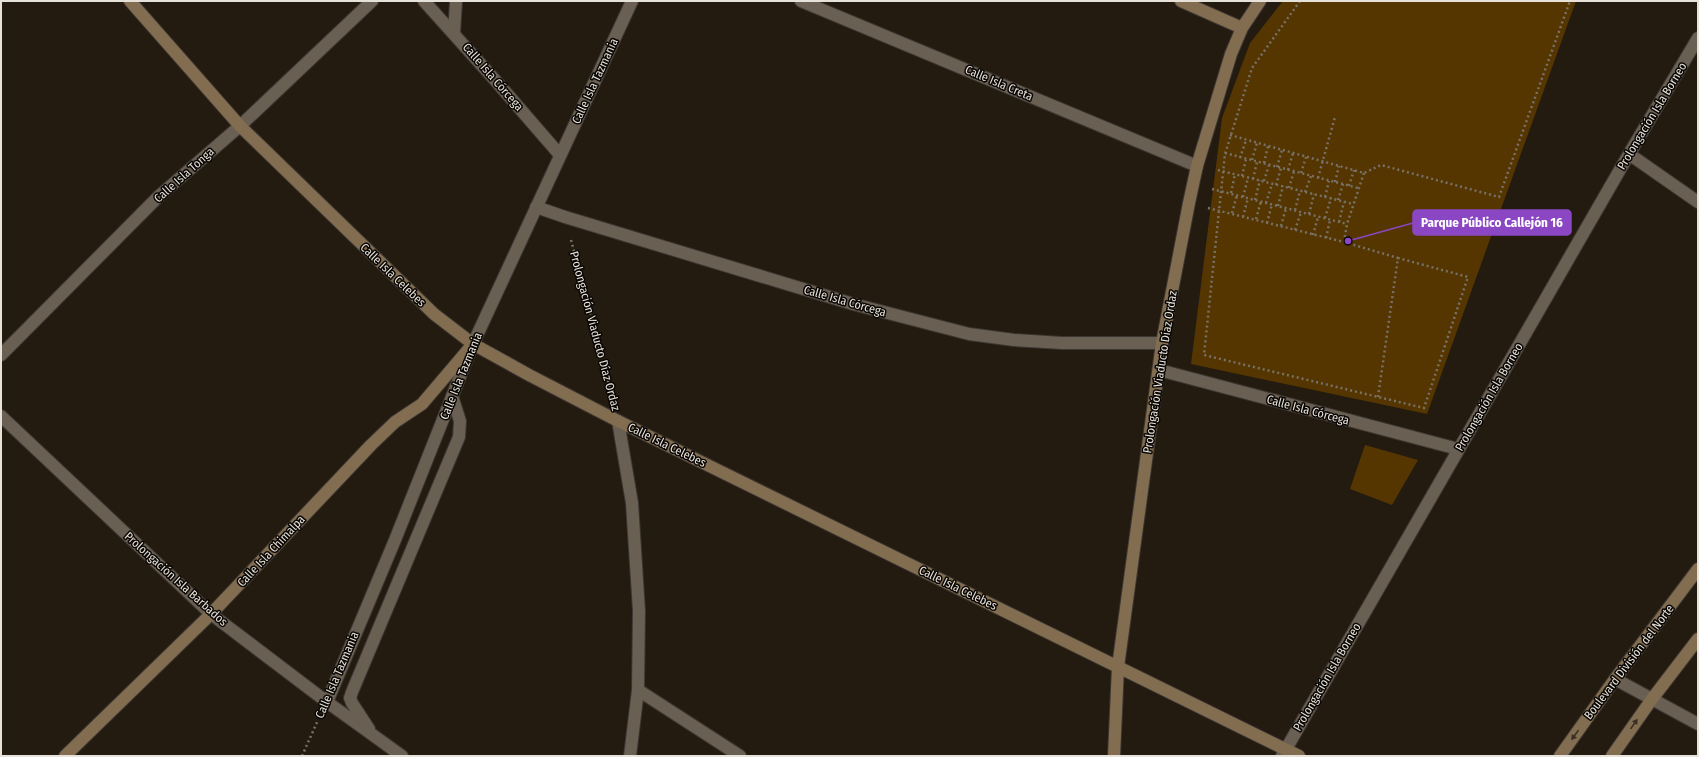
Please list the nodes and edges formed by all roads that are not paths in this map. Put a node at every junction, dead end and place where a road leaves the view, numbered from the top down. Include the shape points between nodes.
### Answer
1 (130, 1) edge
2 (372, 1) edge
3 (424, 1) edge
4 (456, 1) edge
5 (632, 1) edge
6 (801, 1) edge
7 (1181, 1) edge
8 (1260, 1) edge
9 (1242, 28) junction
10 (454, 34) junction
11 (1698, 38) edge
12 (240, 126) junction
13 (1629, 154) junction
14 (560, 155) junction
15 (1197, 166) junction
16 (1698, 202) edge
17 (536, 207) junction
18 (1162, 343) junction
19 (473, 344) junction
20 (1, 355) edge
21 (1159, 370) junction
22 (452, 396) junction
23 (1, 416) edge
24 (618, 421) junction
25 (1458, 450) junction
26 (1698, 569) edge
27 (211, 614) junction
28 (1698, 638) edge
29 (1118, 667) junction
30 (1615, 679) junction
31 (638, 690) junction
32 (1652, 699) junction
33 (327, 702) junction
34 (1698, 724) edge
35 (372, 734) junction
36 (1284, 752) edge
37 (65, 756) edge
38 (402, 756) edge
39 (630, 756) edge
40 (740, 756) edge
41 (1114, 756) edge
42 (1299, 756) edge
43 (1560, 756) edge
44 (1612, 756) edge

1 - 12 street, Calle Isla Celebes
2 - 12 street, Calle Isla Tonga
3 - 10 street, Calle Isla Córcega
4 - 10 street
5 - 14 street, Calle Isla Tazmania
6 - 15 street, Calle Isla Creta
7 - 9 street
8 - 9 street, Prolongación Viaducto Díaz Ordaz
9 - 15 street, Prolongación Viaducto Díaz Ordaz via 1224,74
10 - 14 street, Calle Isla Córcega
11 - 13 street, Prolongación Isla Borneo
12 - 19 street, Calle Isla Celebes via 406,288
12 - 20 street, Calle Isla Tonga via 159,196
13 - 16 street
13 - 25 street, Prolongación Isla Borneo
14 - 17 street, Calle Isla Tazmania
15 - 18 street, Prolongación Viaducto Díaz Ordaz
17 - 18 street, Calle Isla Córcega via 853,304 969,334 1062,343
17 - 19 street, Calle Isla Tazmania
18 - 21 street, Prolongación Viaducto Díaz Ordaz
19 - 22 street, Calle Isla Tazmania
19 - 24 street, Calle Isla Celebes
19 - 27 street, Calle Isla Chimalpa via 422,404 394,422 370,445
21 - 25 street, Calle Isla Córcega
21 - 29 street, Prolongación Viaducto Díaz Ordaz
22 - 33 street, Calle Isla Tazmania
22 - 35 street via 460,421 459,437 350,698
23 - 27 street, Prolongación Isla Barbados
24 - 29 street, Calle Isla Celebes
24 - 31 street, Prolongación Viaducto Díaz Ordaz via 632,503 640,611
25 - 36 street, Prolongación Isla Borneo
26 - 30 street, Boulevard División del Norte
27 - 33 street, Prolongación Isla Barbados
27 - 37 street, Calle Isla Chimalpa
28 - 32 street
29 - 36 street, Calle Isla Celebes
29 - 41 street, Prolongación Viaducto Díaz Ordaz
30 - 32 street
30 -> 43 street, Boulevard División del Norte
31 - 39 street, Prolongación Viaducto Díaz Ordaz
31 - 40 street
32 - 34 street
44 -> 32 street
33 - 35 street, Prolongación Isla Barbados
35 - 38 street, Prolongación Isla Barbados
36 - 42 street, Calle Isla Celebes

